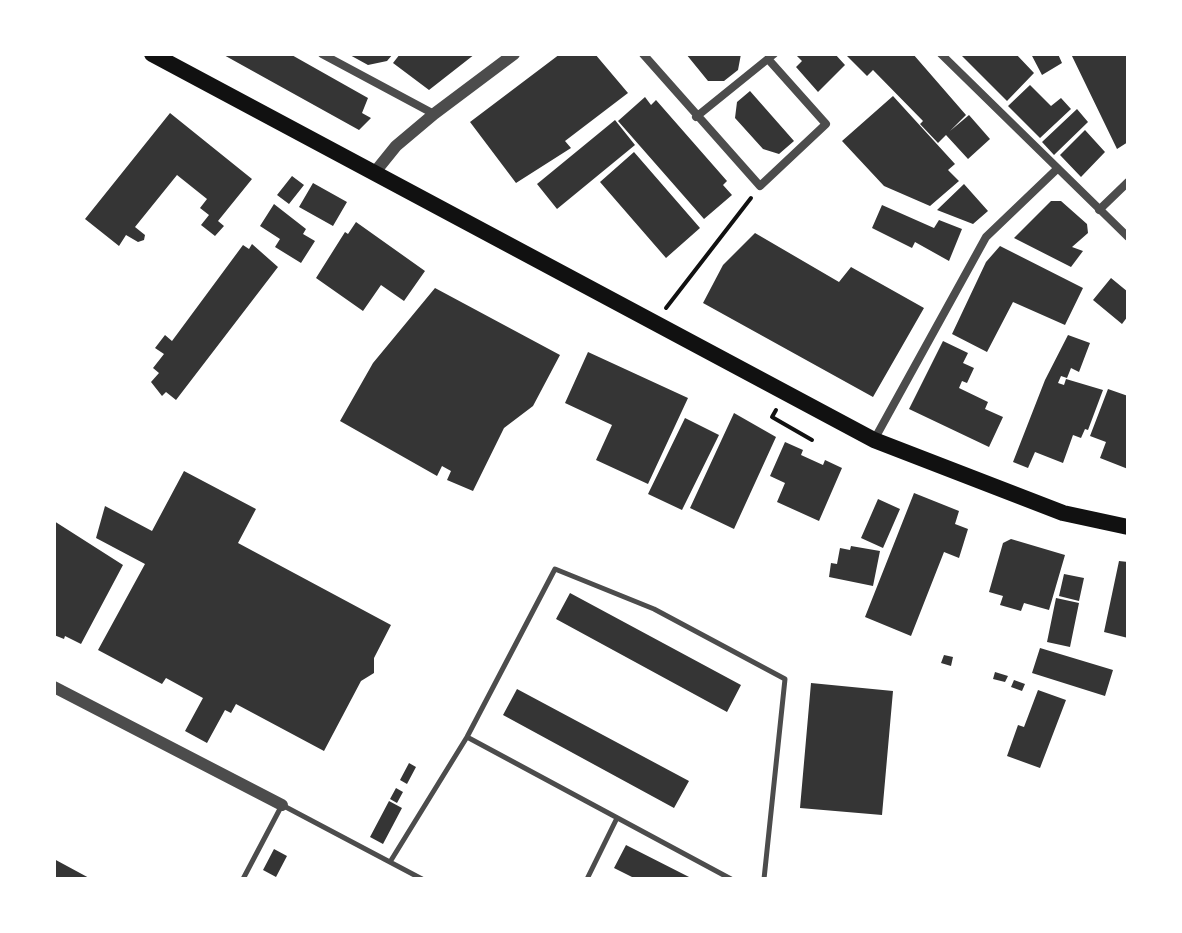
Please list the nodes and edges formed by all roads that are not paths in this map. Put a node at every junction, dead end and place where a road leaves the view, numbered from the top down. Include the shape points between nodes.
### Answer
1 (152, 54) edge
2 (322, 54) edge
3 (514, 54) edge
4 (643, 54) edge
5 (941, 54) edge
6 (771, 56) edge
7 (434, 114) junction
8 (696, 117) junction
9 (1057, 169) junction
10 (375, 172) junction
11 (1128, 182) edge
12 (1099, 210) junction
13 (1128, 237) edge
14 (874, 440) junction
15 (1128, 527) edge
16 (54, 687) edge
17 (467, 737) junction
18 (282, 805) junction
19 (617, 818) junction
20 (390, 862) junction
21 (243, 879) edge
22 (422, 879) edge
23 (587, 879) edge
24 (731, 879) edge
25 (764, 879) edge

1 - 10 highway
2 - 7 street
3 - 7 street
4 - 8 street
5 - 9 street
6 - 8 street
6 - 8 street via 826,124 760,186
7 - 10 street
9 - 12 street
9 - 14 street via 986,237
10 - 14 highway
11 - 12 street
12 - 13 street
14 - 15 highway via 1063,513
16 - 18 street
17 - 19 lane
17 - 20 lane
17 - 25 lane via 555,569 654,609 785,679
18 - 20 lane
18 - 21 lane
19 - 23 lane
19 - 24 lane
20 - 22 lane

